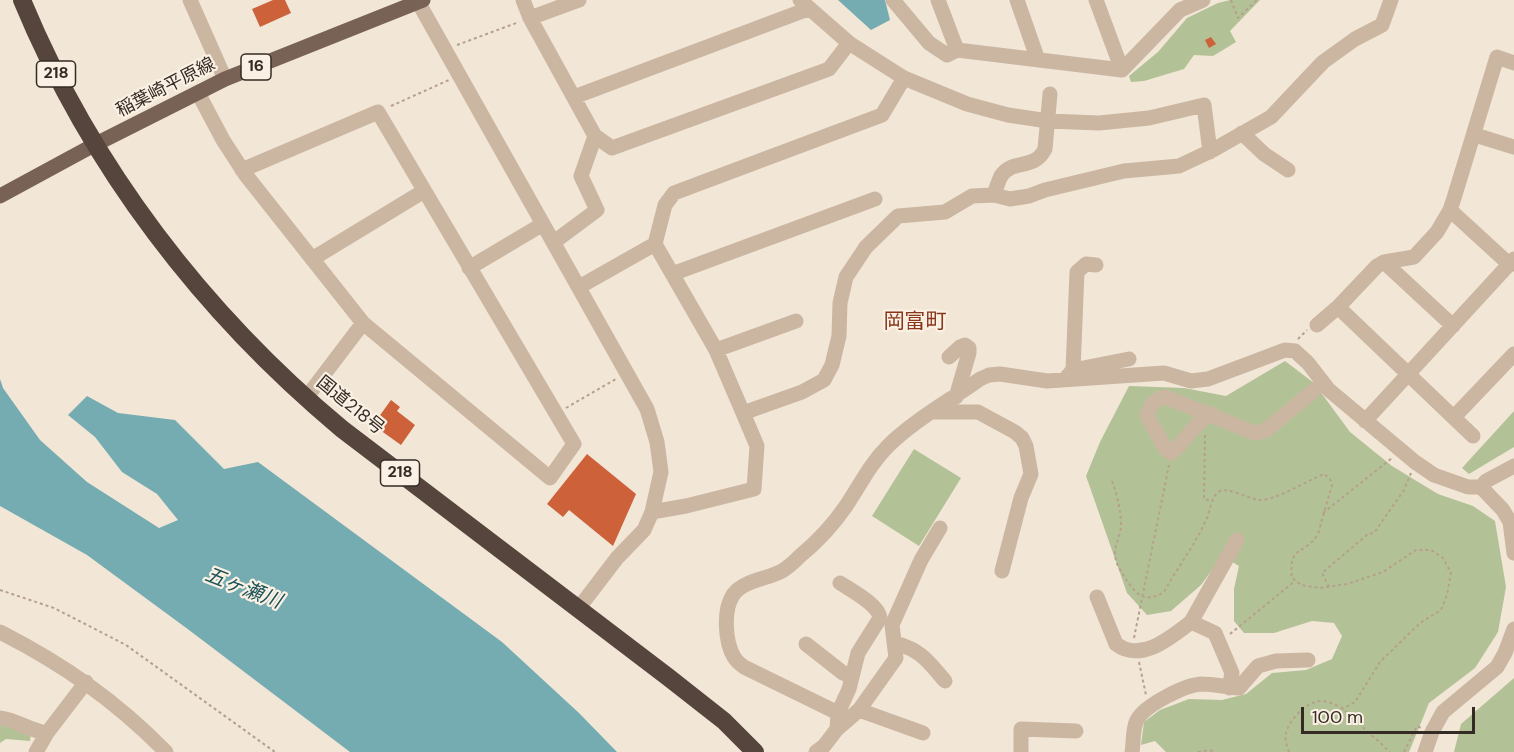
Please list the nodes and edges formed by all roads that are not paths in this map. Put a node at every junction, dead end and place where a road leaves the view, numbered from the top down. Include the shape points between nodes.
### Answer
1 (21, 0) edge
2 (190, 0) edge
3 (420, 0) edge
4 (523, 0) edge
5 (579, 0) edge
6 (894, 0) edge
7 (938, 0) edge
8 (1017, 0) edge
9 (1096, 0) edge
10 (1203, 0) edge
11 (1391, 0) edge
12 (1183, 3) edge
13 (804, 5) edge
14 (530, 18) junction
15 (849, 43) junction
16 (957, 50) junction
17 (1038, 60) junction
18 (1514, 63) edge
19 (1122, 70) junction
20 (904, 78) junction
21 (225, 79) junction
22 (198, 93) junction
23 (1050, 94) dead end
24 (574, 97) junction
25 (1048, 121) junction
26 (1242, 133) junction
27 (1474, 135) junction
28 (595, 136) junction
29 (1514, 147) edge
30 (88, 149) junction
31 (1210, 152) junction
32 (243, 170) junction
33 (1288, 170) dead end
34 (424, 191) junction
35 (994, 195) junction
36 (0, 196) edge
37 (875, 199) dead end
38 (1450, 210) junction
39 (543, 224) junction
40 (554, 242) junction
41 (655, 244) junction
42 (312, 259) junction
43 (1384, 262) junction
44 (1512, 262) edge
45 (1096, 265) dead end
46 (469, 268) junction
47 (672, 274) junction
48 (579, 287) junction
49 (1338, 307) junction
50 (796, 321) dead end
51 (363, 323) junction
52 (1317, 325) road end
53 (1453, 326) junction
54 (716, 350) junction
55 (1514, 354) edge
56 (948, 357) dead end
57 (1128, 359) dead end
58 (1407, 374) junction
59 (1069, 375) junction
60 (1323, 383) junction
61 (956, 397) junction
62 (306, 398) junction
63 (933, 412) junction
64 (742, 413) junction
65 (1208, 416) junction
66 (1454, 417) junction
67 (1365, 421) junction
68 (1473, 436) dead end
69 (1514, 466) edge
70 (1481, 487) junction
71 (652, 512) junction
72 (940, 528) dead end
73 (1237, 540) dead end
74 (1514, 553) edge
75 (1002, 571) dead end
76 (840, 582) dead end
77 (1097, 597) dead end
78 (578, 609) junction
79 (1191, 622) junction
80 (1514, 629) edge
81 (0, 632) edge
82 (894, 643) junction
83 (806, 644) dead end
84 (1308, 660) dead end
85 (852, 677) junction
86 (945, 681) dead end
87 (86, 682) junction
88 (1229, 688) junction
89 (859, 710) junction
90 (838, 713) junction
91 (0, 718) edge
92 (837, 729) junction
93 (1076, 731) dead end
94 (47, 733) junction
95 (924, 734) dead end
96 (36, 752) edge
97 (166, 752) edge
98 (755, 752) edge
99 (816, 752) edge
100 (1021, 752) edge
101 (1132, 752) edge
102 (1425, 752) edge

1 - 30 highway, 国道218号 / 218
2 - 21 street
3 - 21 main road, 稲葉崎平原線 / 16
3 - 39 street
4 - 14 street
5 - 14 street
6 - 16 street via 929,43 947,55
7 - 16 street
8 - 17 street
9 - 19 street
10 - 12 street
11 - 26 street via 1382,25 1323,62 1271,117
12 - 19 street
13 - 15 street
13 - 24 street
14 - 24 street
15 - 20 street
15 - 28 street via 829,69 707,115 612,148
16 - 17 street
17 - 19 street
18 - 27 street via 1497,57
20 - 25 street via 967,104
20 - 41 street via 882,115 674,193 664,205
21 - 22 main road, 稲葉崎平原線 / 16
22 - 30 main road, 稲葉崎平原線 / 16
22 - 32 street
23 - 25 street
24 - 28 street
25 - 31 street via 1099,123 1149,118 1204,105
25 - 35 street via 1041,157 1007,170
26 - 31 street
26 - 33 street
27 - 29 street
27 - 38 street
28 - 40 street via 581,176 597,210
30 - 36 main road, 稲葉崎平原線 / 16
30 - 62 highway, 国道218号 / 218 via 244,340
31 - 35 street via 1179,166 1124,171 1029,196 1010,199
32 - 34 street via 378,112
32 - 42 street
34 - 42 street
34 - 46 street
35 - 64 street via 972,196 945,212 898,216 866,247 846,277 839,336 832,366 824,380
37 - 47 street
38 - 43 street via 1437,232 1414,257
38 - 44 street
39 - 40 street
39 - 46 street
40 - 48 street
41 - 47 street
41 - 48 street
42 - 51 street
43 - 49 street
43 - 53 street
44 - 53 street
45 - 59 street via 1086,264 1077,272
46 - 51 street via 574,444 550,478
47 - 54 street
48 - 71 street via 647,409 661,472
49 - 52 street
49 - 58 street
50 - 54 street
51 - 62 street
53 - 58 street
54 - 64 street
55 - 66 street
56 - 61 street via 960,347 969,348
57 - 59 street
58 - 66 street
58 - 67 street
59 - 60 street via 1164,373 1191,381 1208,379 1285,350 1295,351
59 - 61 street via 1047,381 989,375
60 - 65 street via 1260,433
60 - 67 street
61 - 63 street
62 - 78 highway, 国道218号 / 218
63 - 75 street via 978,412 1015,432 1026,446 1031,474
63 - 90 street via 888,446 824,534 783,571 746,585 734,594 729,608 729,647 744,667
64 - 71 street via 757,446 754,489
65 - 65 street via 1165,397 1157,399 1147,416 1171,453
66 - 68 street
67 - 70 street via 1415,462 1442,478
69 - 70 street
70 - 74 street via 1510,522
71 - 78 street via 644,530
72 - 82 street via 892,625
73 - 79 street
76 - 85 street via 874,607 880,618 858,653
77 - 79 street via 1116,644 1122,648 1135,644 1156,646
78 - 98 highway, 国道218号 / 218 via 724,721
79 - 88 street via 1215,633 1232,673
80 - 102 street via 1497,667 1443,712
81 - 87 street
82 - 86 street via 912,648
82 - 89 street via 896,658
83 - 85 street
84 - 88 street via 1258,666 1239,688
85 - 90 street
87 - 94 street
87 - 97 street
88 - 101 street via 1201,684 1184,688 1149,708 1137,719
89 - 92 street
89 - 95 street
90 - 92 street
91 - 94 street
92 - 99 street
93 - 100 street via 1022,729
94 - 96 street

